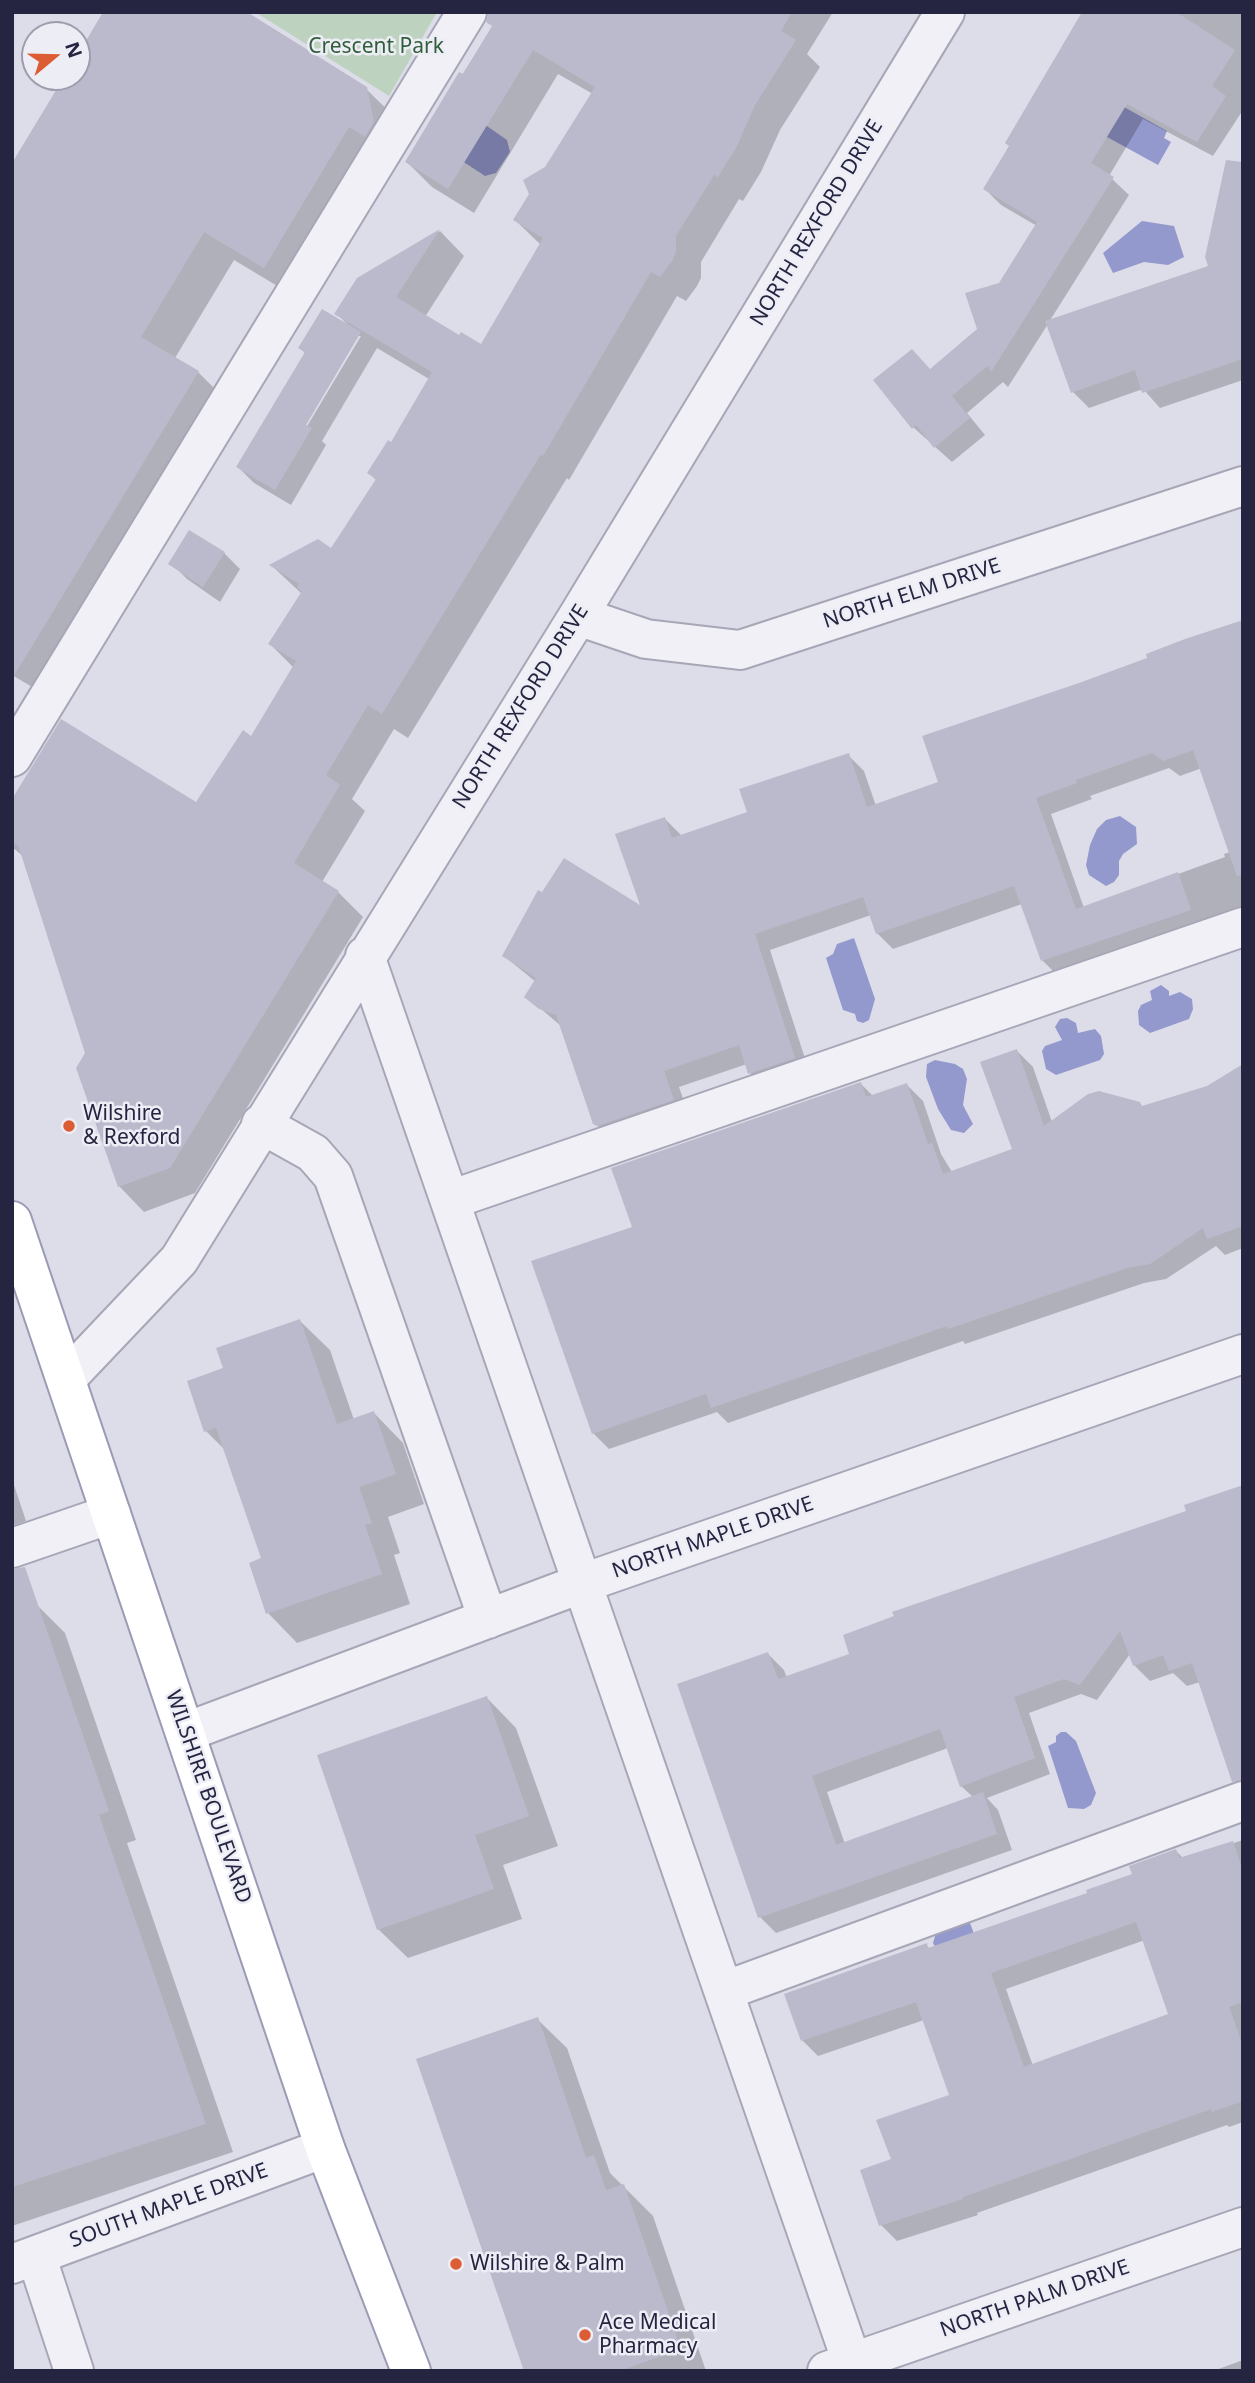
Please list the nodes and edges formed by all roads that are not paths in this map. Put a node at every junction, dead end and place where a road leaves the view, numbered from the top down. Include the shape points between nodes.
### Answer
1 (467, 12) edge
2 (945, 12) edge
3 (1243, 486) edge
4 (578, 616) junction
5 (12, 757) edge
6 (1243, 927) edge
7 (365, 956) junction
8 (261, 1124) junction
9 (450, 1200) junction
10 (12, 1221) edge
11 (1243, 1354) edge
12 (66, 1379) junction
13 (111, 1514) junction
14 (12, 1548) edge
15 (583, 1583) junction
16 (488, 1619) junction
17 (186, 1732) junction
18 (1243, 1801) edge
19 (724, 1991) junction
20 (326, 2148) junction
21 (1243, 2227) edge
22 (24, 2259) edge
23 (845, 2368) edge
24 (74, 2371) edge
25 (411, 2371) edge

1 - 5 street
2 - 4 street, NORTH REXFORD DRIVE
3 - 4 street, NORTH ELM DRIVE via 740,650 646,639
4 - 7 street, NORTH REXFORD DRIVE
6 - 9 street
7 - 8 street, NORTH REXFORD DRIVE
7 - 9 street
8 - 12 street, NORTH REXFORD DRIVE via 179,1260
8 - 16 street via 313,1153 333,1176
9 - 15 street
10 - 12 main road, WILSHIRE BOULEVARD
11 - 15 street, NORTH MAPLE DRIVE
12 - 13 main road, WILSHIRE BOULEVARD
13 - 14 street
13 - 17 main road, WILSHIRE BOULEVARD
15 - 16 street, NORTH MAPLE DRIVE
15 - 19 street
16 - 17 street, NORTH MAPLE DRIVE
17 - 20 main road, WILSHIRE BOULEVARD
18 - 19 street
19 - 23 street
20 - 22 street, SOUTH MAPLE DRIVE
20 - 25 main road, WILSHIRE BOULEVARD
21 - 23 street, NORTH PALM DRIVE
22 - 24 street

